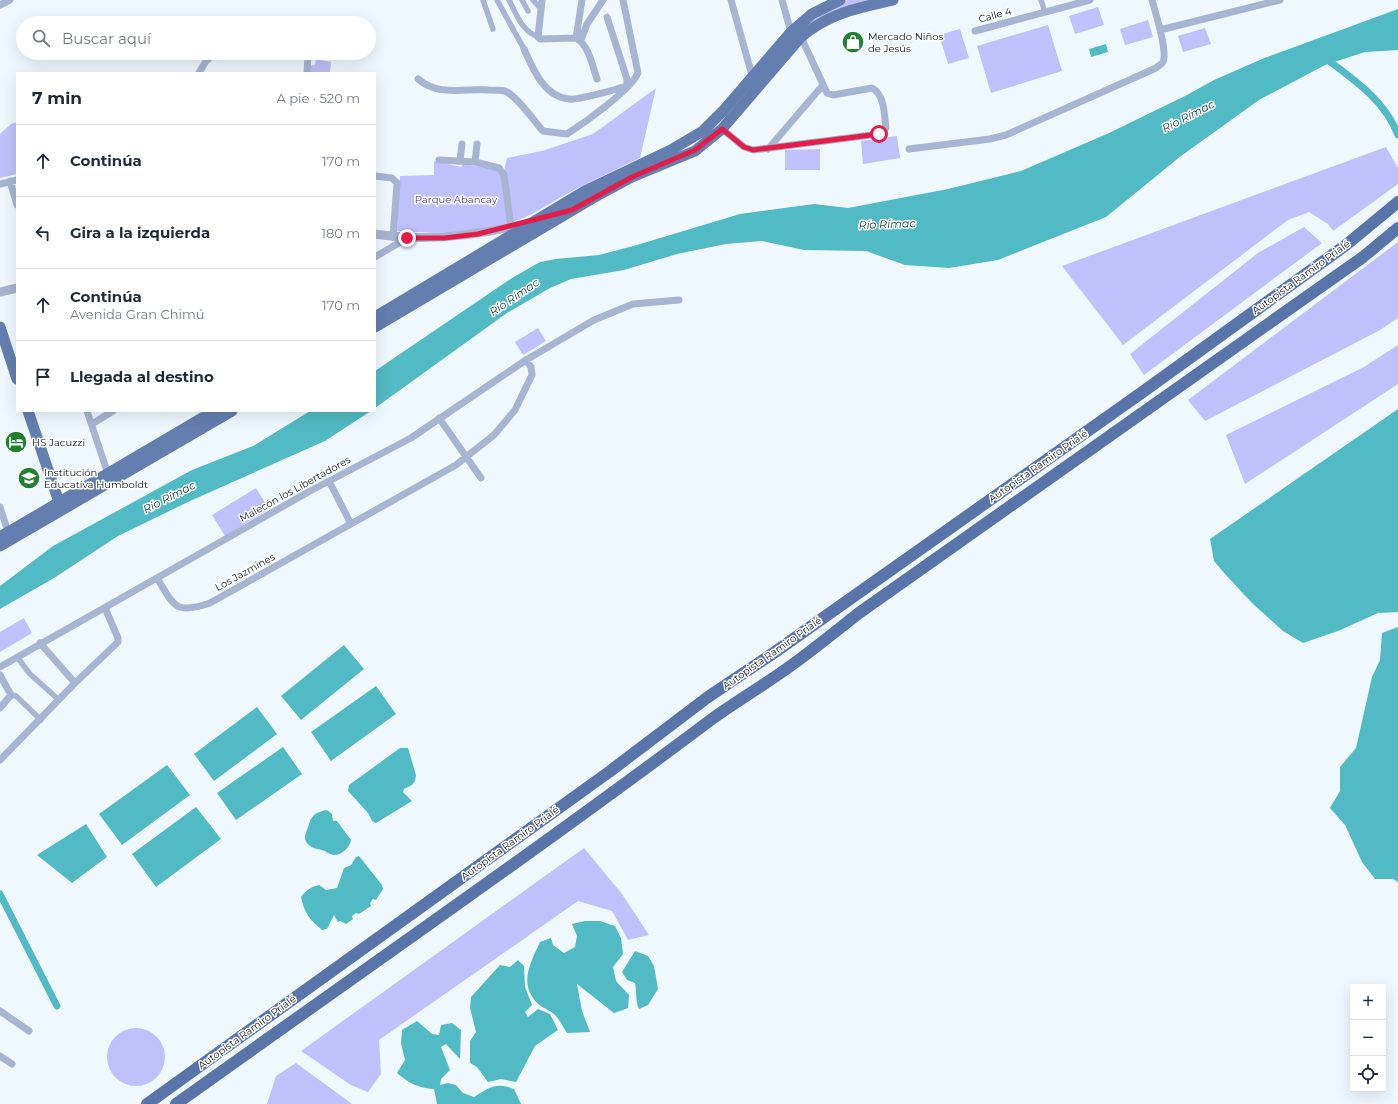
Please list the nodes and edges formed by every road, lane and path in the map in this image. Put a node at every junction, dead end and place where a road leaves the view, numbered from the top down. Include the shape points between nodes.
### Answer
1 (10, 0) edge
2 (483, 0) edge
3 (497, 0) edge
4 (509, 0) edge
5 (522, 0) edge
6 (533, 0) edge
7 (542, 0) edge
8 (582, 0) edge
9 (603, 0) edge
10 (622, 0) edge
11 (731, 0) edge
12 (782, 0) edge
13 (840, 0) edge
14 (893, 0) edge
15 (1042, 0) edge
16 (1090, 0) edge
17 (1152, 0) edge
18 (1280, 0) edge
19 (1255, 3) edge
20 (0, 6) edge
21 (541, 9) junction
22 (528, 11) dead end
23 (1045, 12) junction
24 (607, 17) dead end
25 (493, 29) dead end
26 (1160, 30) junction
27 (974, 31) dead end
28 (796, 34) junction
29 (538, 35) junction
30 (578, 39) junction
31 (524, 49) joint
32 (207, 60) edge
33 (308, 60) edge
34 (200, 72) edge
35 (307, 72) edge
36 (753, 78) junction
37 (418, 79) dead end
38 (597, 79) dead end
39 (823, 85) junction
40 (627, 86) junction
41 (758, 89) junction
42 (722, 129) junction
43 (462, 144) dead end
44 (478, 144) dead end
45 (768, 148) junction
46 (909, 149) dead end
47 (439, 160) dead end
48 (460, 160) junction
49 (474, 162) junction
50 (376, 176) edge
51 (13, 181) edge
52 (0, 184) edge
53 (16, 199) edge
54 (1398, 202) edge
55 (572, 210) junction
56 (539, 220) junction
57 (511, 227) junction
58 (1398, 228) edge
59 (376, 234) edge
60 (393, 237) junction
61 (407, 238) junction
62 (376, 256) edge
63 (16, 288) edge
64 (0, 292) edge
65 (679, 300) dead end
66 (376, 316) edge
67 (376, 326) edge
68 (0, 328) edge
69 (3, 349) edge
70 (526, 360) junction
71 (16, 377) edge
72 (28, 412) edge
73 (87, 412) edge
74 (111, 412) edge
75 (212, 412) edge
76 (230, 412) edge
77 (440, 418) junction
78 (92, 424) junction
79 (466, 458) junction
80 (109, 477) junction
81 (481, 478) dead end
82 (329, 481) junction
83 (60, 506) junction
84 (0, 507) edge
85 (351, 524) junction
86 (6, 536) edge
87 (0, 546) edge
88 (157, 578) junction
89 (104, 608) junction
90 (40, 644) junction
91 (17, 657) junction
92 (0, 667) edge
93 (0, 675) edge
94 (75, 683) junction
95 (11, 696) junction
96 (59, 700) junction
97 (0, 708) edge
98 (41, 720) junction
99 (0, 760) edge
100 (0, 1011) edge
101 (29, 1031) dead end
102 (0, 1056) edge
103 (12, 1064) dead end
104 (147, 1104) edge
105 (176, 1104) edge

1 - 20 street
2 - 25 street
3 - 31 street
4 - 29 street via 522,26 531,34
5 - 22 street
6 - 21 street
7 - 21 street
8 - 30 street
9 - 30 street
10 - 40 street via 638,73
11 - 36 street
12 - 28 street
13 - 28 main road via 812,14
14 - 28 main road via 834,15
15 - 23 street
16 - 23 street, Calle 4
17 - 26 street
18 - 19 street
19 - 26 street
21 - 29 street
23 - 27 street, Calle 4
24 - 40 street
26 - 46 street via 1164,57 1163,63 1156,68 1006,134 990,139
28 - 36 main road
28 - 39 street
28 - 41 main road
29 - 30 street via 540,39
30 - 38 street via 587,50
31 - 40 street via 536,75 548,90 560,97 570,100
32 - 34 street
33 - 35 street
36 - 41 street
36 - 56 main road via 712,124 694,137 585,191
37 - 40 street via 434,89 448,92 473,89 503,91 512,95 543,131 567,134 608,104
39 - 45 street
39 - 45 street via 827,93 833,95 872,88 877,91 882,98 886,128 884,132
41 - 42 main road
42 - 45 street via 748,149
42 - 55 main road via 695,150 632,177
43 - 48 street
44 - 49 street
47 - 48 street
48 - 49 street
49 - 57 street via 499,168 503,172
50 - 60 street via 392,178 396,183
51 - 52 street
51 - 53 street
54 - 104 highway, Autopista Ramiro Prialé via 1346,245 1150,387 708,697 609,772
55 - 56 street
55 - 67 main road
56 - 57 street
56 - 66 main road
57 - 61 street via 456,237
58 - 105 highway, Autopista Ramiro Prialé via 1363,257 859,613 486,885
59 - 60 street
60 - 61 street
61 - 62 street
63 - 64 street
65 - 70 street, Malecón los Libertadores via 633,304 594,320
68 - 69 main road
69 - 71 main road
70 - 77 street, Malecón los Libertadores
70 - 79 street, Los Jazmines via 532,375 515,410 494,435
72 - 83 main road
73 - 78 street
74 - 78 street
75 - 80 main road
76 - 80 main road
77 - 79 street
77 - 82 street, Malecón los Libertadores via 411,438
78 - 80 street
79 - 81 street
79 - 85 street, Los Jazmines
80 - 83 main road
82 - 85 street
82 - 88 street, Malecón los Libertadores
83 - 86 main road
84 - 86 street
85 - 88 street, Los Jazmines via 199,607 186,609 175,605
86 - 87 main road
88 - 89 street, Malecón los Libertadores
89 - 90 street, Malecón los Libertadores
89 - 94 street via 118,642
90 - 91 street, Malecón los Libertadores
90 - 94 street
91 - 92 street, Malecón los Libertadores
91 - 96 street via 30,674
93 - 95 street
94 - 96 street
95 - 97 street
95 - 98 street via 16,696
96 - 98 street
98 - 99 street
100 - 101 street
102 - 103 street

